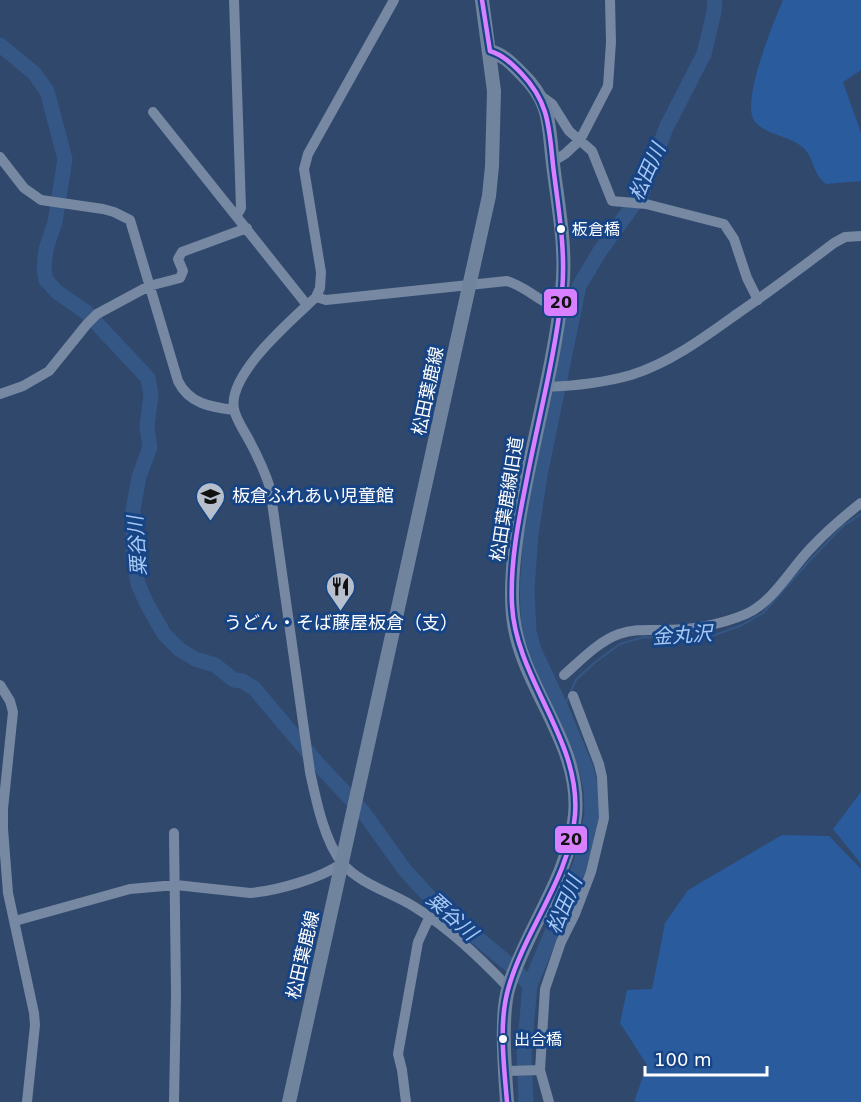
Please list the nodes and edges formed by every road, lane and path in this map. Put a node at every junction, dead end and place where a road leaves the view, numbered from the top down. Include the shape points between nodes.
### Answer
1 (234, 0) edge
2 (394, 0) edge
3 (482, 0) edge
4 (610, 0) edge
5 (490, 51) junction
6 (541, 96) junction
7 (153, 112) dead end
8 (580, 140) junction
9 (0, 157) edge
10 (552, 162) junction
11 (237, 215) junction
12 (247, 228) junction
13 (861, 236) edge
14 (470, 284) junction
15 (149, 286) junction
16 (316, 297) junction
17 (758, 300) junction
18 (307, 305) junction
19 (560, 309) junction
20 (545, 387) junction
21 (0, 394) edge
22 (234, 411) junction
23 (861, 502) edge
24 (564, 675) dead end
25 (0, 685) edge
26 (573, 696) dead end
27 (174, 833) dead end
28 (342, 863) junction
29 (176, 885) junction
30 (429, 918) junction
31 (15, 921) junction
32 (509, 984) junction
33 (537, 1070) junction
34 (508, 1071) junction
35 (27, 1102) edge
36 (174, 1102) edge
37 (289, 1102) edge
38 (406, 1102) edge
39 (507, 1102) edge
40 (549, 1102) edge

1 - 11 street via 241,208
2 - 16 street via 308,154 304,169 321,272
3 - 5 main road, 松田葉鹿線
4 - 8 street via 608,86
5 - 6 main road, 松田葉鹿線旧道 via 510,61
5 - 14 main road, 松田葉鹿線 via 494,91 492,166
6 - 8 street
6 - 10 main road, 松田葉鹿線旧道 via 548,119
7 - 11 street
8 - 10 street
8 - 17 street via 595,156 612,201 646,204 724,224 734,239
9 - 15 street via 24,188 41,200 103,209 130,220
10 - 19 main road, 松田葉鹿線旧道 via 563,242
11 - 12 street
12 - 15 street via 182,252 178,258 182,276
12 - 18 street
13 - 17 street via 845,237 834,243
14 - 16 street via 326,300
14 - 19 street via 507,281
14 - 28 main road, 松田葉鹿線
15 - 21 street via 97,314 50,371
15 - 22 street via 184,393 193,400
16 - 18 street
17 - 20 street via 698,342 646,369 585,384
18 - 22 street via 254,358 236,393
19 - 20 main road, 松田葉鹿線旧道
20 - 32 main road, 松田葉鹿線旧道 via 519,519 513,615 524,662 572,774 575,815 556,880
22 - 28 street via 270,488 308,760 319,811
23 - 24 street via 747,614 716,624 617,634
25 - 31 street via 13,712 3,809 8,892
26 - 33 street via 599,764 604,818 591,872 547,981
27 - 29 street
28 - 29 street via 321,874 260,892
28 - 30 street
28 - 37 main road, 松田葉鹿線
29 - 31 street via 130,889
29 - 36 street
30 - 32 street
30 - 38 street via 418,942 398,1054
31 - 35 street via 35,1025
32 - 34 main road via 505,1018
33 - 34 street
33 - 40 street
34 - 39 main road

